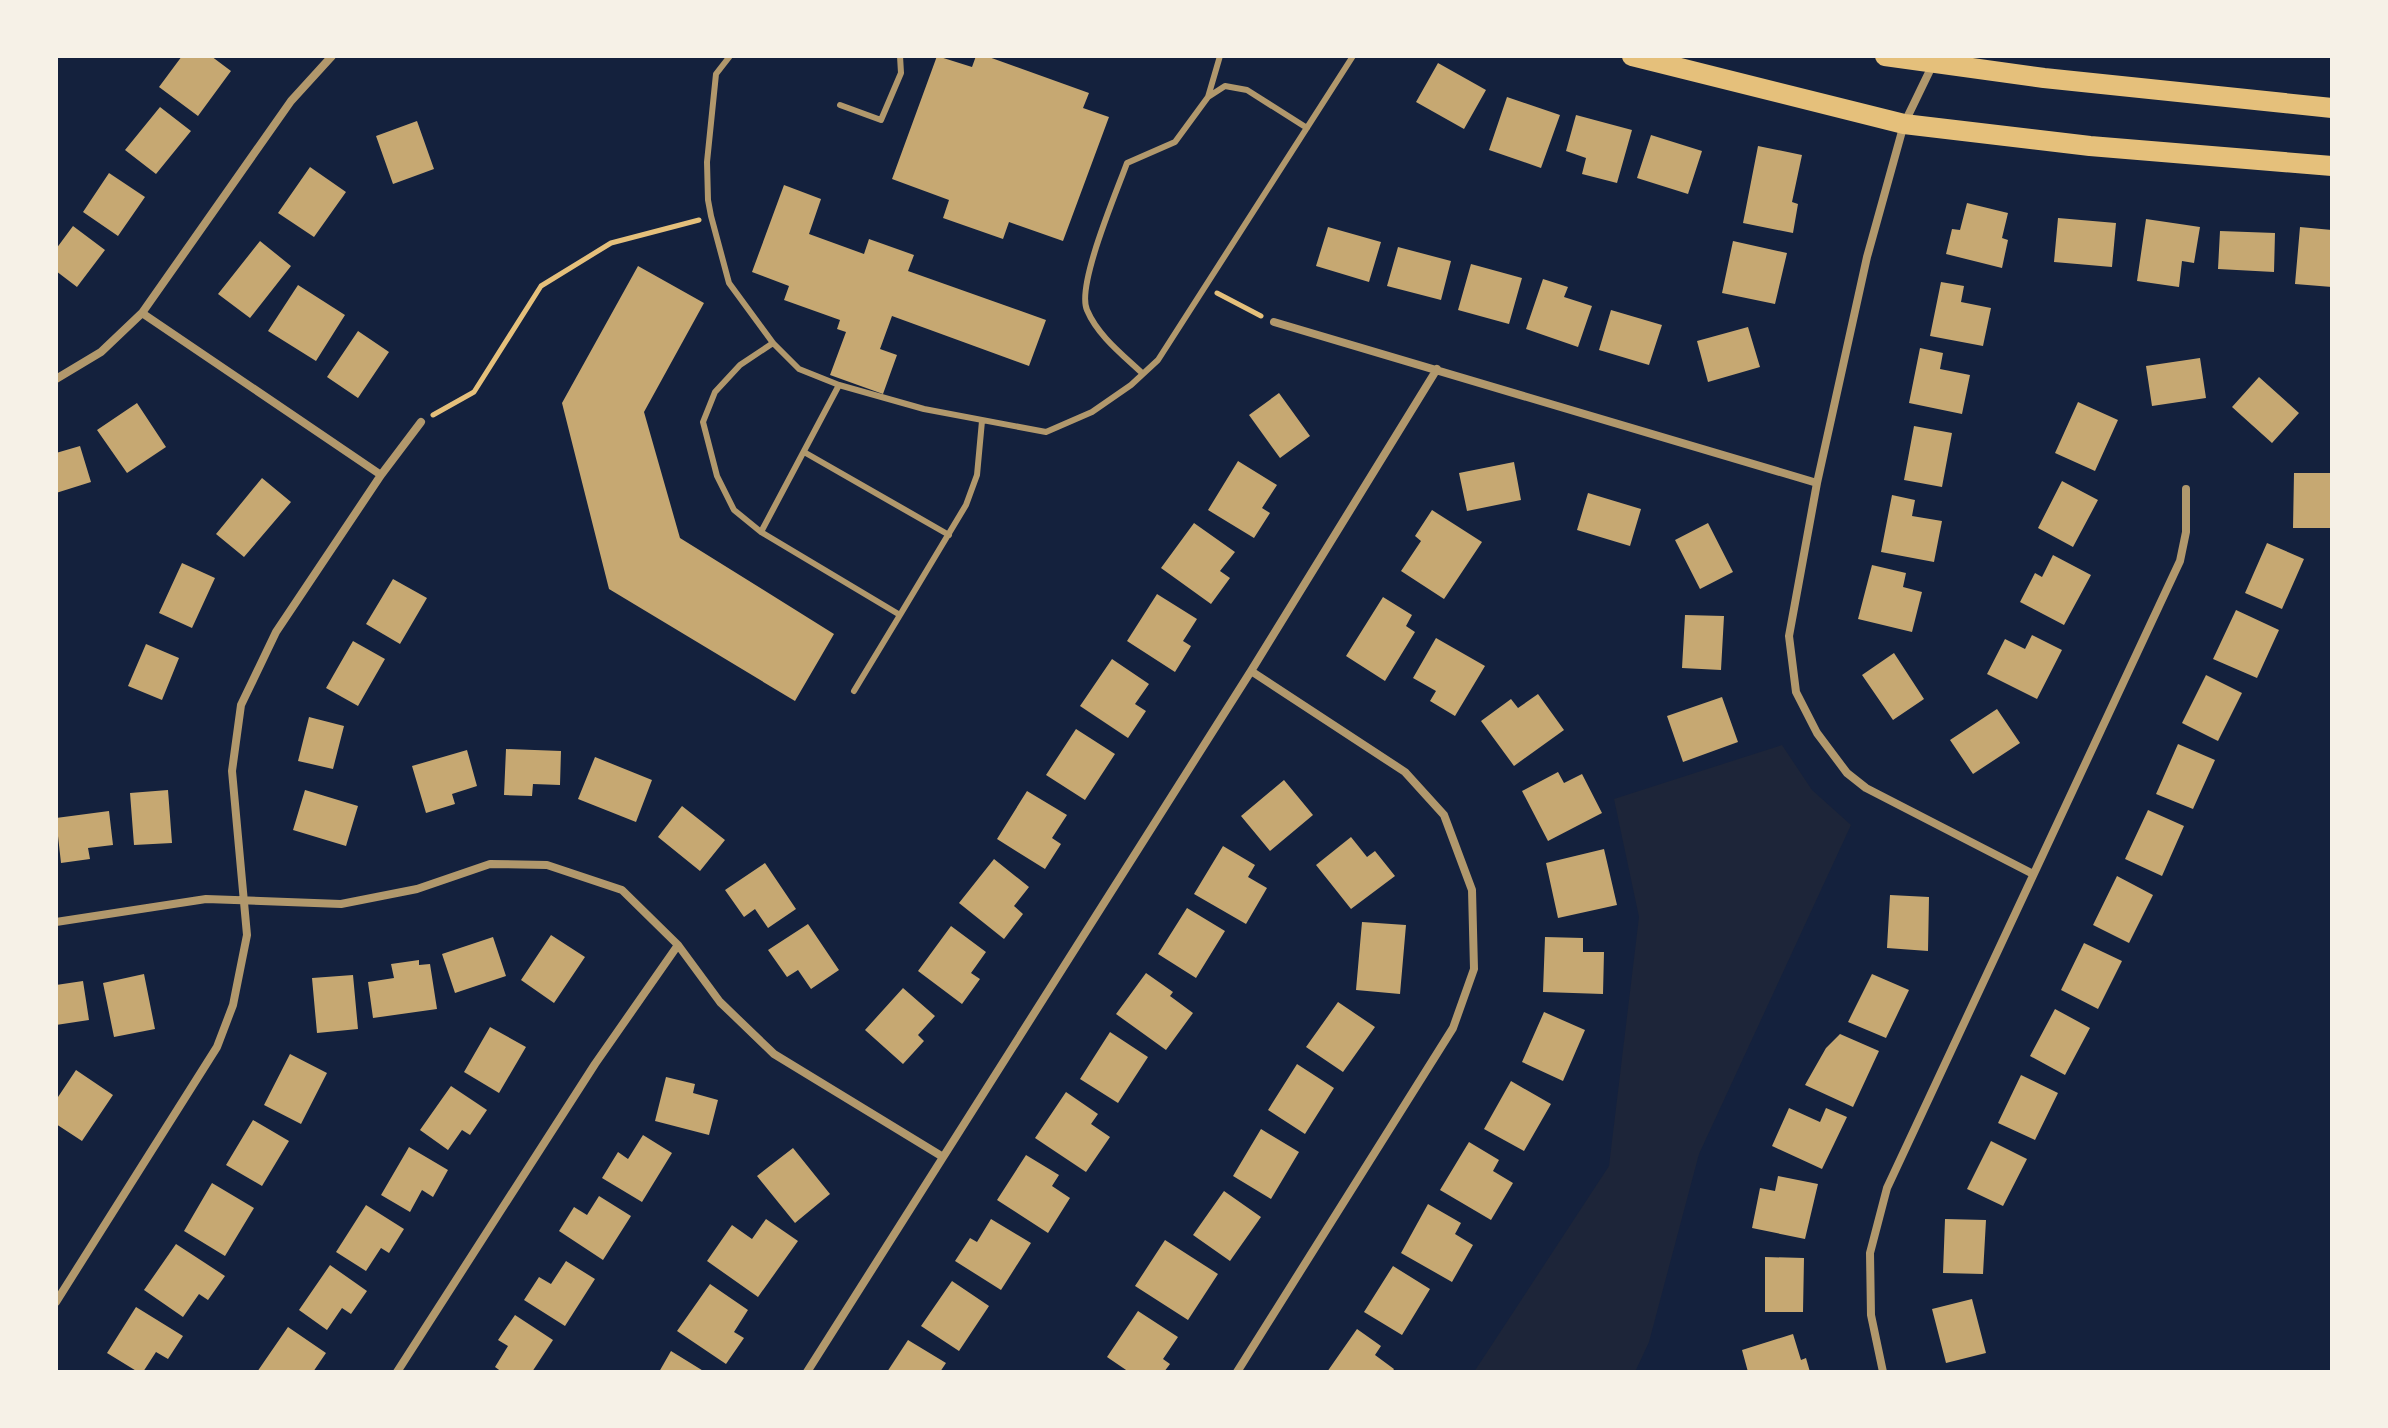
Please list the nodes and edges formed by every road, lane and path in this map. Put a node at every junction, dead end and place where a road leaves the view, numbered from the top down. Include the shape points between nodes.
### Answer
1 (332, 56) edge
2 (730, 56) edge
3 (900, 56) edge
4 (1220, 56) edge
5 (1353, 56) edge
6 (1632, 56) edge
7 (1885, 56) edge
8 (1935, 60) edge
9 (1208, 97) junction
10 (840, 105) dead end
11 (2332, 108) edge
12 (1904, 124) junction
13 (1307, 128) junction
14 (2332, 166) edge
15 (711, 216) junction
16 (1206, 286) junction
17 (1246, 310) dead end
18 (142, 313) junction
19 (1274, 322) dead end
20 (773, 343) junction
21 (1437, 369) junction
22 (1143, 374) junction
23 (56, 379) edge
24 (839, 385) junction
25 (982, 421) junction
26 (421, 422) joint
27 (804, 452) junction
28 (381, 475) junction
29 (1817, 483) junction
30 (2186, 489) dead end
31 (761, 532) junction
32 (949, 535) junction
33 (900, 615) junction
34 (1251, 671) junction
35 (854, 691) dead end
36 (2033, 874) junction
37 (243, 902) junction
38 (56, 922) edge
39 (678, 945) junction
40 (943, 1157) junction
41 (56, 1302) edge
42 (397, 1372) edge
43 (807, 1372) edge
44 (1237, 1372) edge
45 (1883, 1372) edge

1 - 18 street via 291,101
2 - 15 lane via 716,74 707,162
3 - 10 lane via 901,73 881,120
4 - 9 lane
5 - 13 lane
6 - 12 main road
7 - 8 main road
8 - 11 main road via 2044,78
8 - 12 street
9 - 13 lane via 1225,86 1247,90
9 - 22 lane via 1175,142 1127,163 1087,277 1085,307 1100,331
12 - 14 main road
12 - 29 street via 1867,257
13 - 16 lane
15 - 20 lane via 729,283
15 - 26 path via 611,243 541,286 474,392
16 - 17 path
16 - 22 lane via 1158,360
18 - 23 street via 101,352
18 - 28 street
19 - 21 street
20 - 24 lane via 799,369
20 - 31 lane via 740,365 715,392 703,422 717,476 734,510
21 - 29 street
21 - 34 street
22 - 25 lane via 1092,412 1046,432
24 - 25 lane
24 - 27 lane
25 - 32 lane via 977,475
26 - 28 street
27 - 31 lane
27 - 32 lane
28 - 37 street via 276,632 241,705 232,771
29 - 36 street via 1789,636 1796,692 1817,733 1847,773 1866,788
30 - 36 street via 2180,561
31 - 33 lane
32 - 33 lane
33 - 35 lane
34 - 40 street
34 - 44 street via 1405,772 1444,815 1472,890 1474,969 1453,1028
36 - 45 street via 1887,1188 1870,1253 1871,1315
37 - 38 street via 206,899
37 - 39 street via 341,904 417,889 490,864 547,865 622,890
37 - 41 street via 247,935 233,1005 217,1047
39 - 40 street via 720,1002 774,1054
39 - 42 street
40 - 43 street

